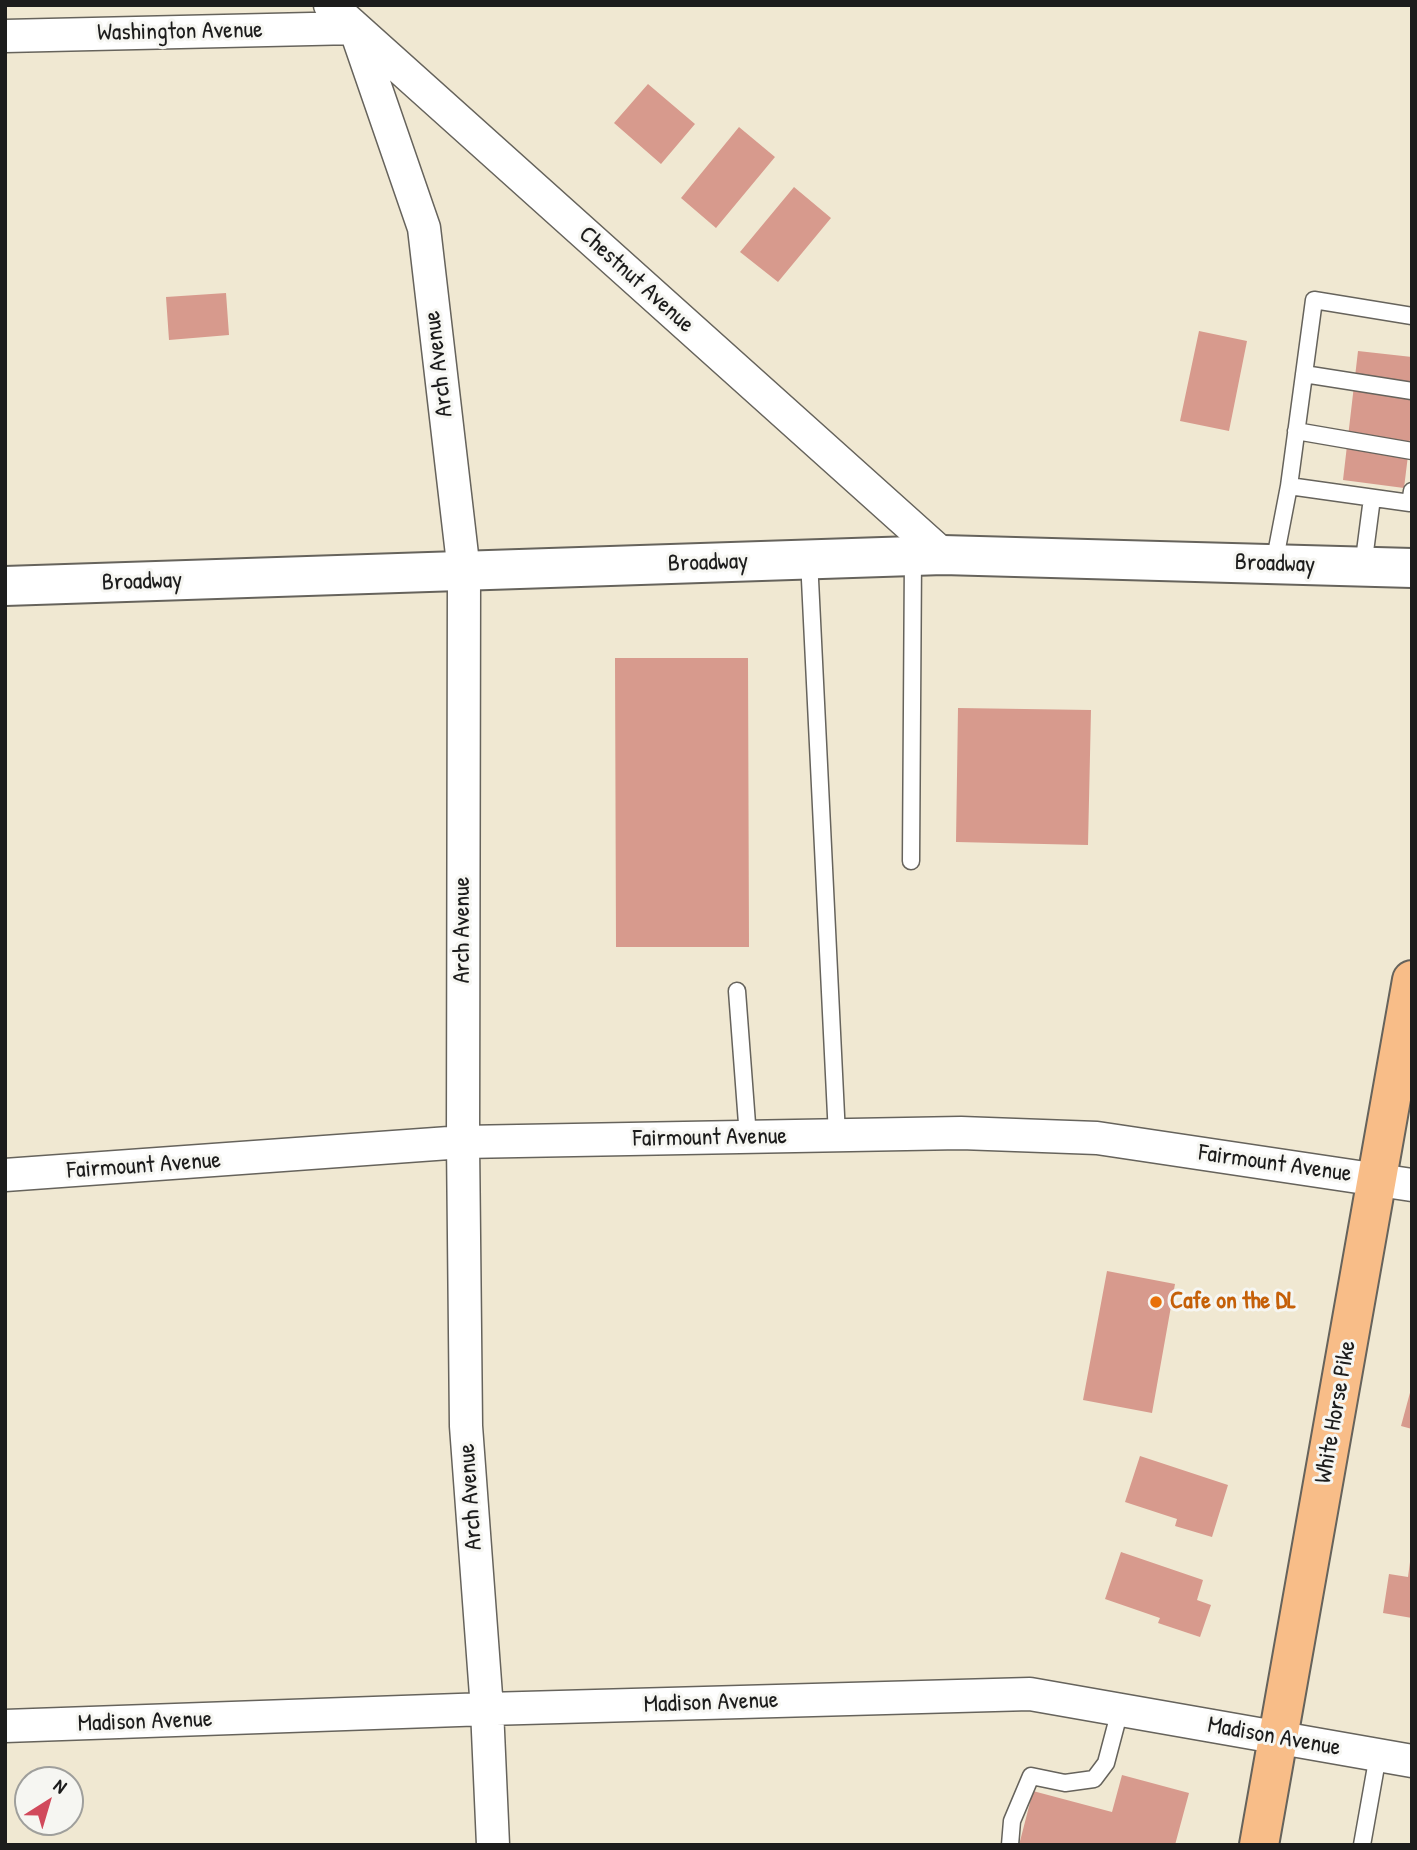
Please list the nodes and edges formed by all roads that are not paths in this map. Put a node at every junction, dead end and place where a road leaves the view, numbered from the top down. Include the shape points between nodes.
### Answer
1 (330, 5) edge
2 (355, 28) junction
3 (5, 36) edge
4 (1412, 316) edge
5 (1304, 374) junction
6 (1412, 391) edge
7 (1296, 431) junction
8 (1412, 451) edge
9 (1289, 486) junction
10 (1412, 491) edge
11 (1372, 498) junction
12 (928, 555) junction
13 (809, 559) junction
14 (1274, 564) junction
15 (1363, 567) junction
16 (1412, 568) edge
17 (464, 572) junction
18 (5, 586) edge
19 (911, 861) dead end
20 (1411, 983) edge
21 (737, 991) dead end
22 (837, 1136) junction
23 (748, 1137) junction
24 (463, 1142) junction
25 (5, 1175) edge
26 (1395, 1182) edge
27 (487, 1709) junction
28 (1120, 1710) junction
29 (5, 1727) edge
30 (1276, 1738) junction
31 (1378, 1755) junction
32 (1412, 1761) edge
33 (493, 1845) edge
34 (1010, 1845) edge
35 (1259, 1845) edge
36 (1362, 1845) edge

1 - 2 street, Chestnut Avenue
2 - 3 street, Washington Avenue
2 - 12 street, Chestnut Avenue
2 - 17 street, Arch Avenue via 424,228
4 - 5 lane via 1314,300
5 - 6 lane
5 - 7 lane
7 - 8 lane
7 - 9 lane
9 - 11 lane
9 - 14 lane
10 - 11 lane via 1410,503
11 - 15 lane
12 - 13 street, Broadway
12 - 14 street, Broadway
12 - 19 lane
13 - 17 street, Broadway
13 - 22 lane
14 - 15 street, Broadway
15 - 16 street, Broadway
17 - 18 street, Broadway
17 - 24 street, Arch Avenue
20 - 26 highway, White Horse Pike
21 - 23 lane
22 - 23 street, Fairmount Avenue
22 - 26 street, Fairmount Avenue via 961,1133 1097,1138
23 - 24 street, Fairmount Avenue
24 - 25 street, Fairmount Avenue
24 - 27 street, Arch Avenue via 466,1426
26 - 30 highway, White Horse Pike
27 - 28 street, Madison Avenue via 1030,1694
27 - 29 street, Madison Avenue
27 - 33 street, Arch Avenue
28 - 30 street, Madison Avenue
28 - 34 lane via 1106,1763 1094,1779 1065,1783 1031,1776 1012,1821
30 - 31 street, Madison Avenue
30 - 35 highway, White Horse Pike
31 - 32 street, Madison Avenue
31 - 36 lane

